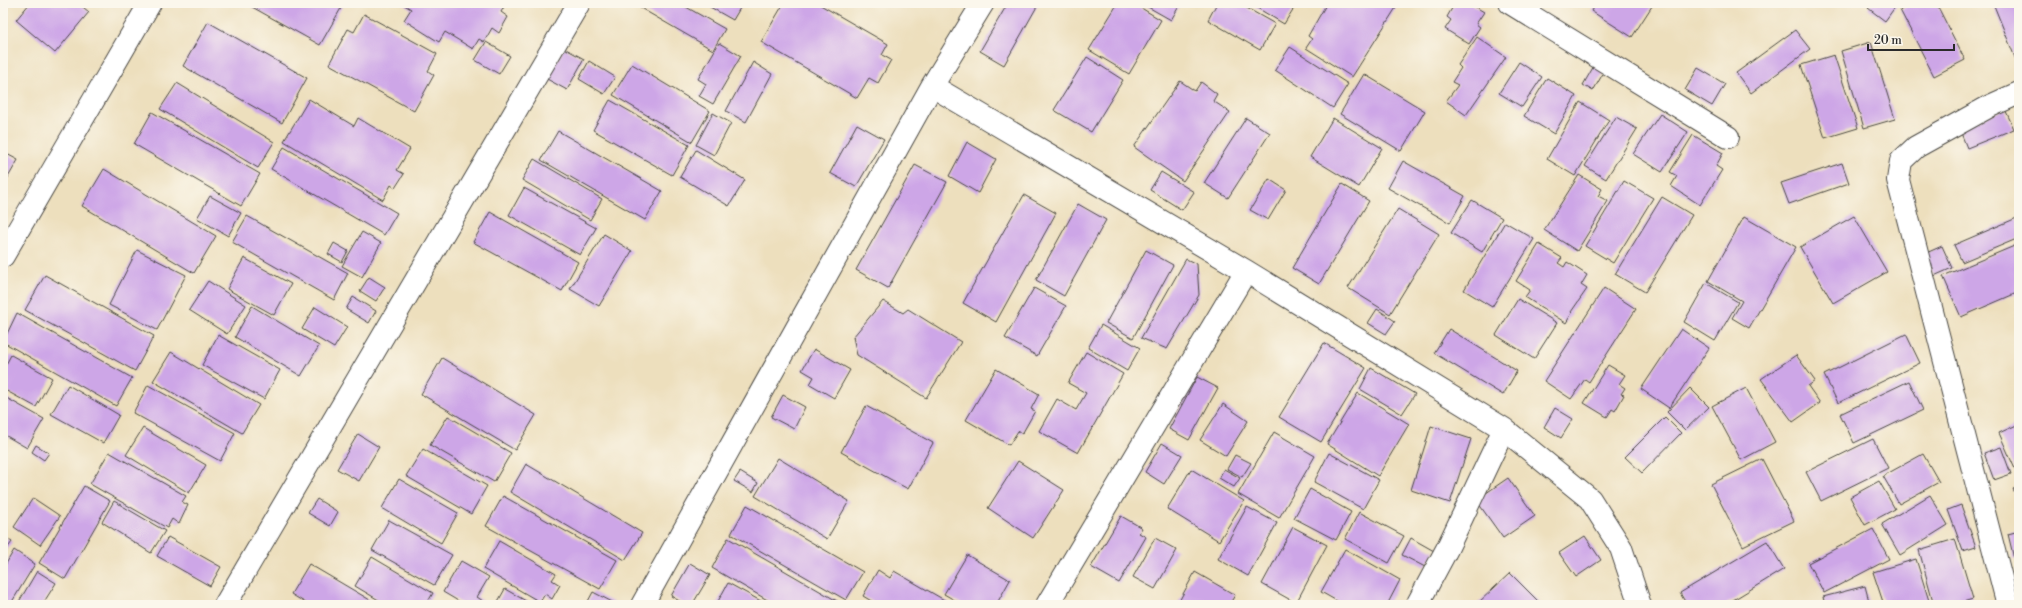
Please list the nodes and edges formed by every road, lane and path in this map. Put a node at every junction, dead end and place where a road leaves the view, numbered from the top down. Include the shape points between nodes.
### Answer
1 (150, 3) edge
2 (579, 3) edge
3 (982, 3) edge
4 (1510, 3) edge
5 (932, 86) junction
6 (2019, 93) edge
7 (1728, 137) dead end
8 (3, 256) edge
9 (1246, 271) junction
10 (1504, 429) junction
11 (225, 605) edge
12 (642, 605) edge
13 (1047, 605) edge
14 (1417, 605) edge
15 (1640, 605) edge
16 (2008, 605) edge

1 - 8 street
2 - 11 street
3 - 5 street
4 - 7 street
5 - 9 street
5 - 12 street
6 - 16 street via 1916,147 1901,161 1898,180
9 - 10 street
9 - 13 street
10 - 14 street via 1447,549
10 - 15 street via 1590,499 1620,548

